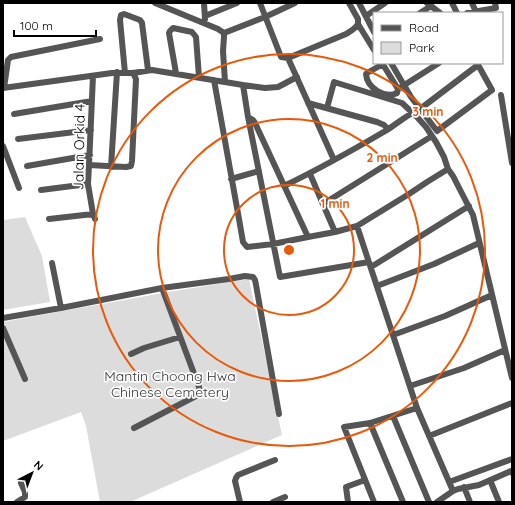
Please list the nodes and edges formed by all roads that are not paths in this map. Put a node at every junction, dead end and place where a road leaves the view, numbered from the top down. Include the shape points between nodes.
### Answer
1 (156, 3) edge
2 (204, 3) edge
3 (237, 3) edge
4 (260, 3) edge
5 (296, 3) edge
6 (349, 3) edge
7 (359, 3) edge
8 (385, 3) edge
9 (452, 3) edge
10 (472, 3) edge
11 (495, 3) edge
12 (429, 4) edge
13 (421, 12) edge
14 (439, 12) edge
15 (456, 12) edge
16 (476, 12) joint
17 (205, 16) junction
18 (366, 16) junction
19 (265, 17) junction
20 (205, 23) junction
21 (358, 24) junction
22 (373, 30) edge
23 (224, 33) junction
24 (100, 38) dead end
25 (373, 48) edge
26 (288, 58) junction
27 (383, 64) edge
28 (391, 64) edge
29 (437, 64) edge
30 (478, 64) edge
31 (148, 70) junction
32 (117, 72) junction
33 (125, 73) junction
34 (133, 73) junction
35 (176, 73) junction
36 (93, 76) junction
37 (199, 77) junction
38 (297, 77) junction
39 (214, 80) junction
40 (225, 82) junction
41 (243, 85) junction
42 (401, 87) junction
43 (4, 88) edge
44 (501, 95) dead end
45 (92, 101) junction
46 (308, 103) junction
47 (327, 108) junction
48 (420, 108) junction
49 (412, 112) junction
50 (14, 114) dead end
51 (248, 116) junction
52 (388, 129) junction
53 (91, 130) junction
54 (432, 136) junction
55 (18, 139) dead end
56 (3, 146) edge
57 (90, 155) junction
58 (334, 160) junction
59 (512, 163) edge
60 (89, 165) junction
61 (27, 166) dead end
62 (111, 167) junction
63 (448, 169) junction
64 (259, 171) junction
65 (310, 174) junction
66 (232, 179) junction
67 (88, 184) junction
68 (284, 186) junction
69 (19, 188) dead end
70 (41, 190) dead end
71 (323, 204) junction
72 (469, 206) junction
73 (49, 219) dead end
74 (357, 226) junction
75 (335, 232) junction
76 (308, 237) junction
77 (479, 243) junction
78 (273, 244) junction
79 (52, 263) dead end
80 (370, 265) junction
81 (377, 286) junction
82 (162, 288) junction
83 (492, 295) junction
84 (61, 308) junction
85 (3, 318) edge
86 (3, 328) edge
87 (393, 335) junction
88 (180, 337) junction
89 (505, 350) junction
90 (131, 354) dead end
91 (512, 378) edge
92 (25, 379) dead end
93 (410, 386) junction
94 (512, 404) edge
95 (417, 408) junction
96 (279, 414) dead end
97 (393, 416) junction
98 (370, 423) junction
99 (134, 428) dead end
100 (429, 436) junction
101 (512, 459) edge
102 (275, 460) dead end
103 (512, 472) edge
104 (365, 480) junction
105 (490, 480) junction
106 (449, 482) junction
107 (21, 483) dead end
108 (464, 488) junction
109 (452, 491) junction
110 (285, 497) dead end
111 (441, 501) edge
112 (17, 502) edge
113 (240, 502) edge
114 (273, 502) edge
115 (348, 502) edge
116 (374, 502) edge
117 (403, 502) edge
118 (429, 502) edge
119 (470, 502) edge
120 (498, 502) edge

1 - 20 street
2 - 17 street
3 - 17 street
4 - 19 street
5 - 19 street
6 - 21 street
7 - 18 street
8 - 18 street
9 - 15 street
10 - 16 street
11 - 16 street via 496,8
12 - 13 street
12 - 14 street
17 - 20 street
18 - 22 street
19 - 23 street
19 - 26 street via 281,57
20 - 23 street
21 - 25 street
21 - 26 street via 346,34
23 - 40 street
24 - 43 street via 11,57 8,60
26 - 38 street
27 - 42 street
27 - 42 street via 366,74 372,87 378,92 392,95
28 - 42 street
29 - 42 street
30 - 48 street
30 - 48 street via 492,90 437,131
31 - 33 street via 142,23 124,14 120,20
31 - 34 street
31 - 35 street
32 - 33 street
32 - 36 street
32 - 62 street
33 - 34 street
34 - 62 street via 136,80 131,166
35 - 37 street
35 - 37 street via 169,33 174,28 192,32 196,37
36 - 43 street
36 - 45 street, Jalan Orkid 4
37 - 39 street
38 - 41 street via 278,87
38 - 46 street
39 - 40 street
39 - 66 street
40 - 41 street
41 - 51 street
42 - 48 street
44 - 59 street
45 - 50 street
45 - 53 street, Jalan Orkid 4
46 - 47 street
46 - 58 street
47 - 49 street via 334,82 402,103
47 - 52 street via 377,122
48 - 49 street
49 - 52 street
49 - 54 street
51 - 64 street
51 - 68 street via 256,123
52 - 58 street
53 - 55 street
53 - 57 street, Jalan Orkid 4
54 - 63 street
54 - 71 street
56 - 69 street
57 - 60 street, Jalan Orkid 4
57 - 61 street
58 - 65 street
60 - 62 street
60 - 67 street, Jalan Orkid 4
63 - 72 street
63 - 74 street
64 - 66 street
64 - 78 street
65 - 68 street
65 - 71 street
66 - 78 street via 247,247
67 - 70 street
67 - 73 street, Jalan Orkid 4 via 94,216
68 - 76 street
71 - 75 street
72 - 77 street
72 - 80 street
74 - 75 street
74 - 80 street
75 - 76 street
76 - 78 street
77 - 81 street
77 - 83 street
78 - 80 street via 280,277
79 - 84 street
80 - 81 street
81 - 87 street
82 - 84 street
82 - 88 street
82 - 96 street via 253,277
83 - 87 street
83 - 89 street
84 - 85 street
86 - 92 street
87 - 93 street
88 - 90 street
88 - 99 street via 200,392
89 - 91 street
89 - 93 street via 464,368
93 - 95 street
94 - 100 street
95 - 97 street
95 - 100 street
97 - 98 street
97 - 118 street
98 - 104 street via 344,427
98 - 117 street
100 - 106 street
101 - 106 street
102 - 113 street via 238,475 235,482
103 - 105 street
104 - 115 street via 346,487
104 - 116 street
105 - 108 street
105 - 120 street
106 - 109 street
107 - 112 street via 25,492 24,497
108 - 109 street
108 - 119 street
109 - 111 street
110 - 114 street

